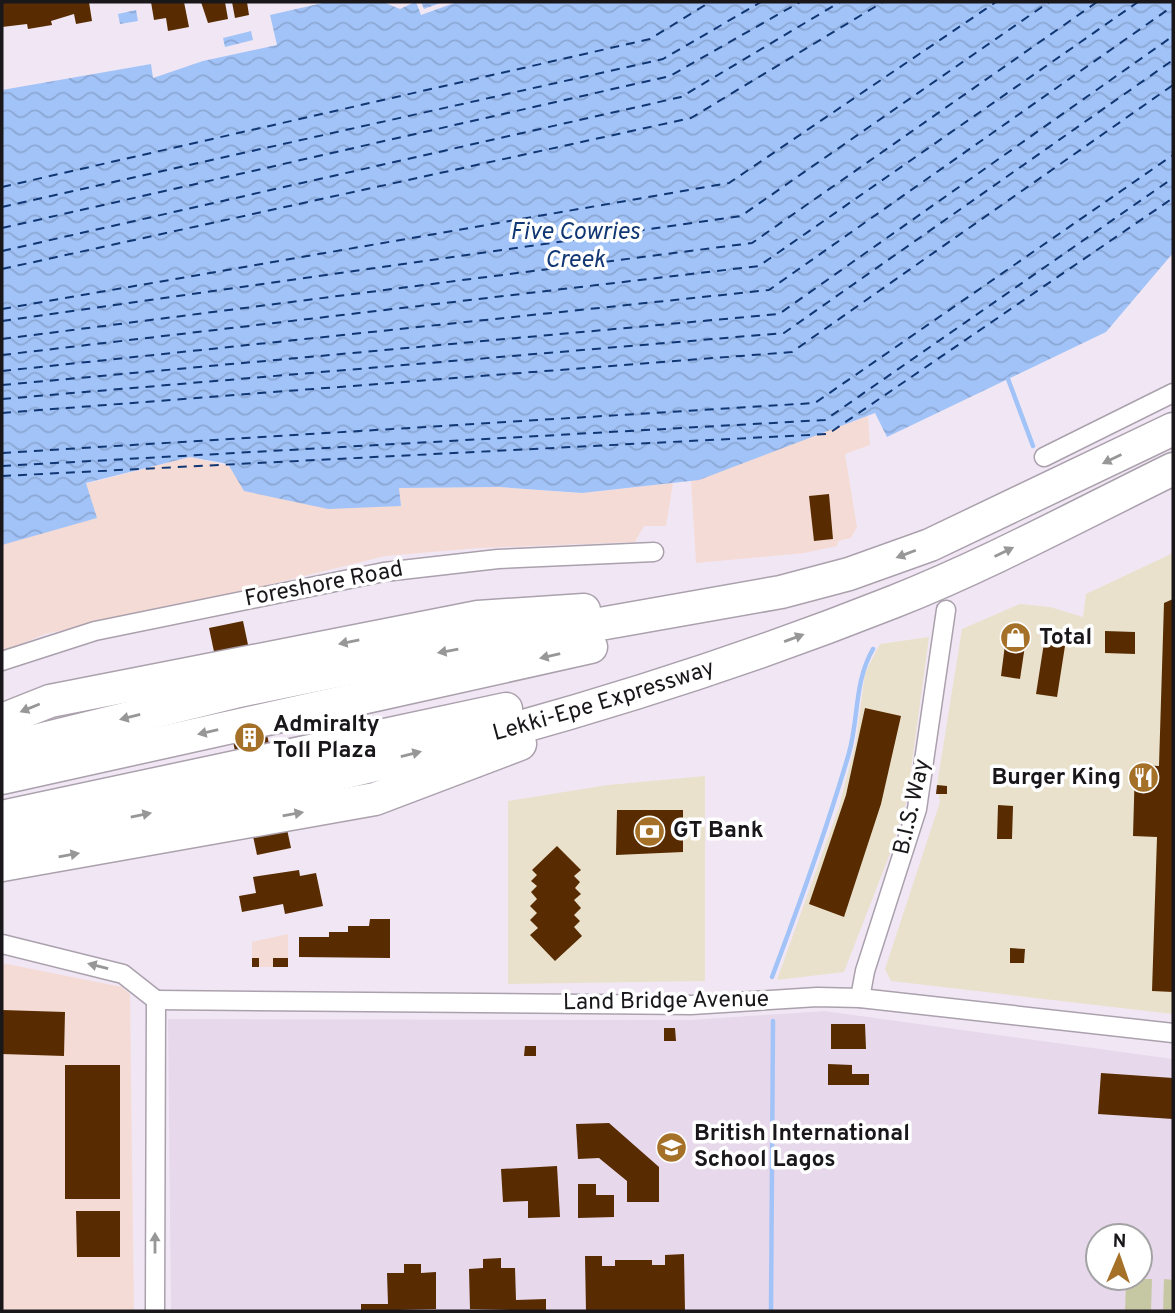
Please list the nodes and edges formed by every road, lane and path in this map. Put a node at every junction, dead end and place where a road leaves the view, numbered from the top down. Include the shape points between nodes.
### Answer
1 (1173, 393) edge
2 (1173, 429) edge
3 (1044, 457) dead end
4 (1173, 469) edge
5 (654, 552) dead end
6 (781, 592) junction
7 (946, 610) dead end
8 (2, 661) edge
9 (730, 662) junction
10 (506, 666) junction
11 (519, 706) junction
12 (2, 720) edge
13 (2, 749) edge
14 (2, 778) edge
15 (2, 817) edge
16 (2, 840) edge
17 (2, 865) edge
18 (2, 944) edge
19 (860, 998) junction
20 (156, 1000) junction
21 (1173, 1033) edge
22 (155, 1311) edge

1 - 3 street
2 -> 6 highway via 930,545
9 -> 4 highway, Lekki-Epe Expressway via 894,602
5 - 8 street, Foreshore Road via 498,559 383,572 95,631
6 -> 10 highway via 647,635
6 -> 12 highway via 478,617 50,701
6 -> 13 highway via 351,668
7 - 19 street, B.I.S. Way via 917,809
9 - 11 highway
16 -> 9 highway, Lekki-Epe Expressway via 97,825 368,765 635,694
17 -> 9 highway via 375,799
10 - 11 highway via 497,689 503,699
10 -> 14 highway
11 - 15 highway
20 -> 18 street via 114,971
19 - 20 street, Land Bridge Avenue via 691,1005
19 - 21 street, Land Bridge Avenue
22 -> 20 street

